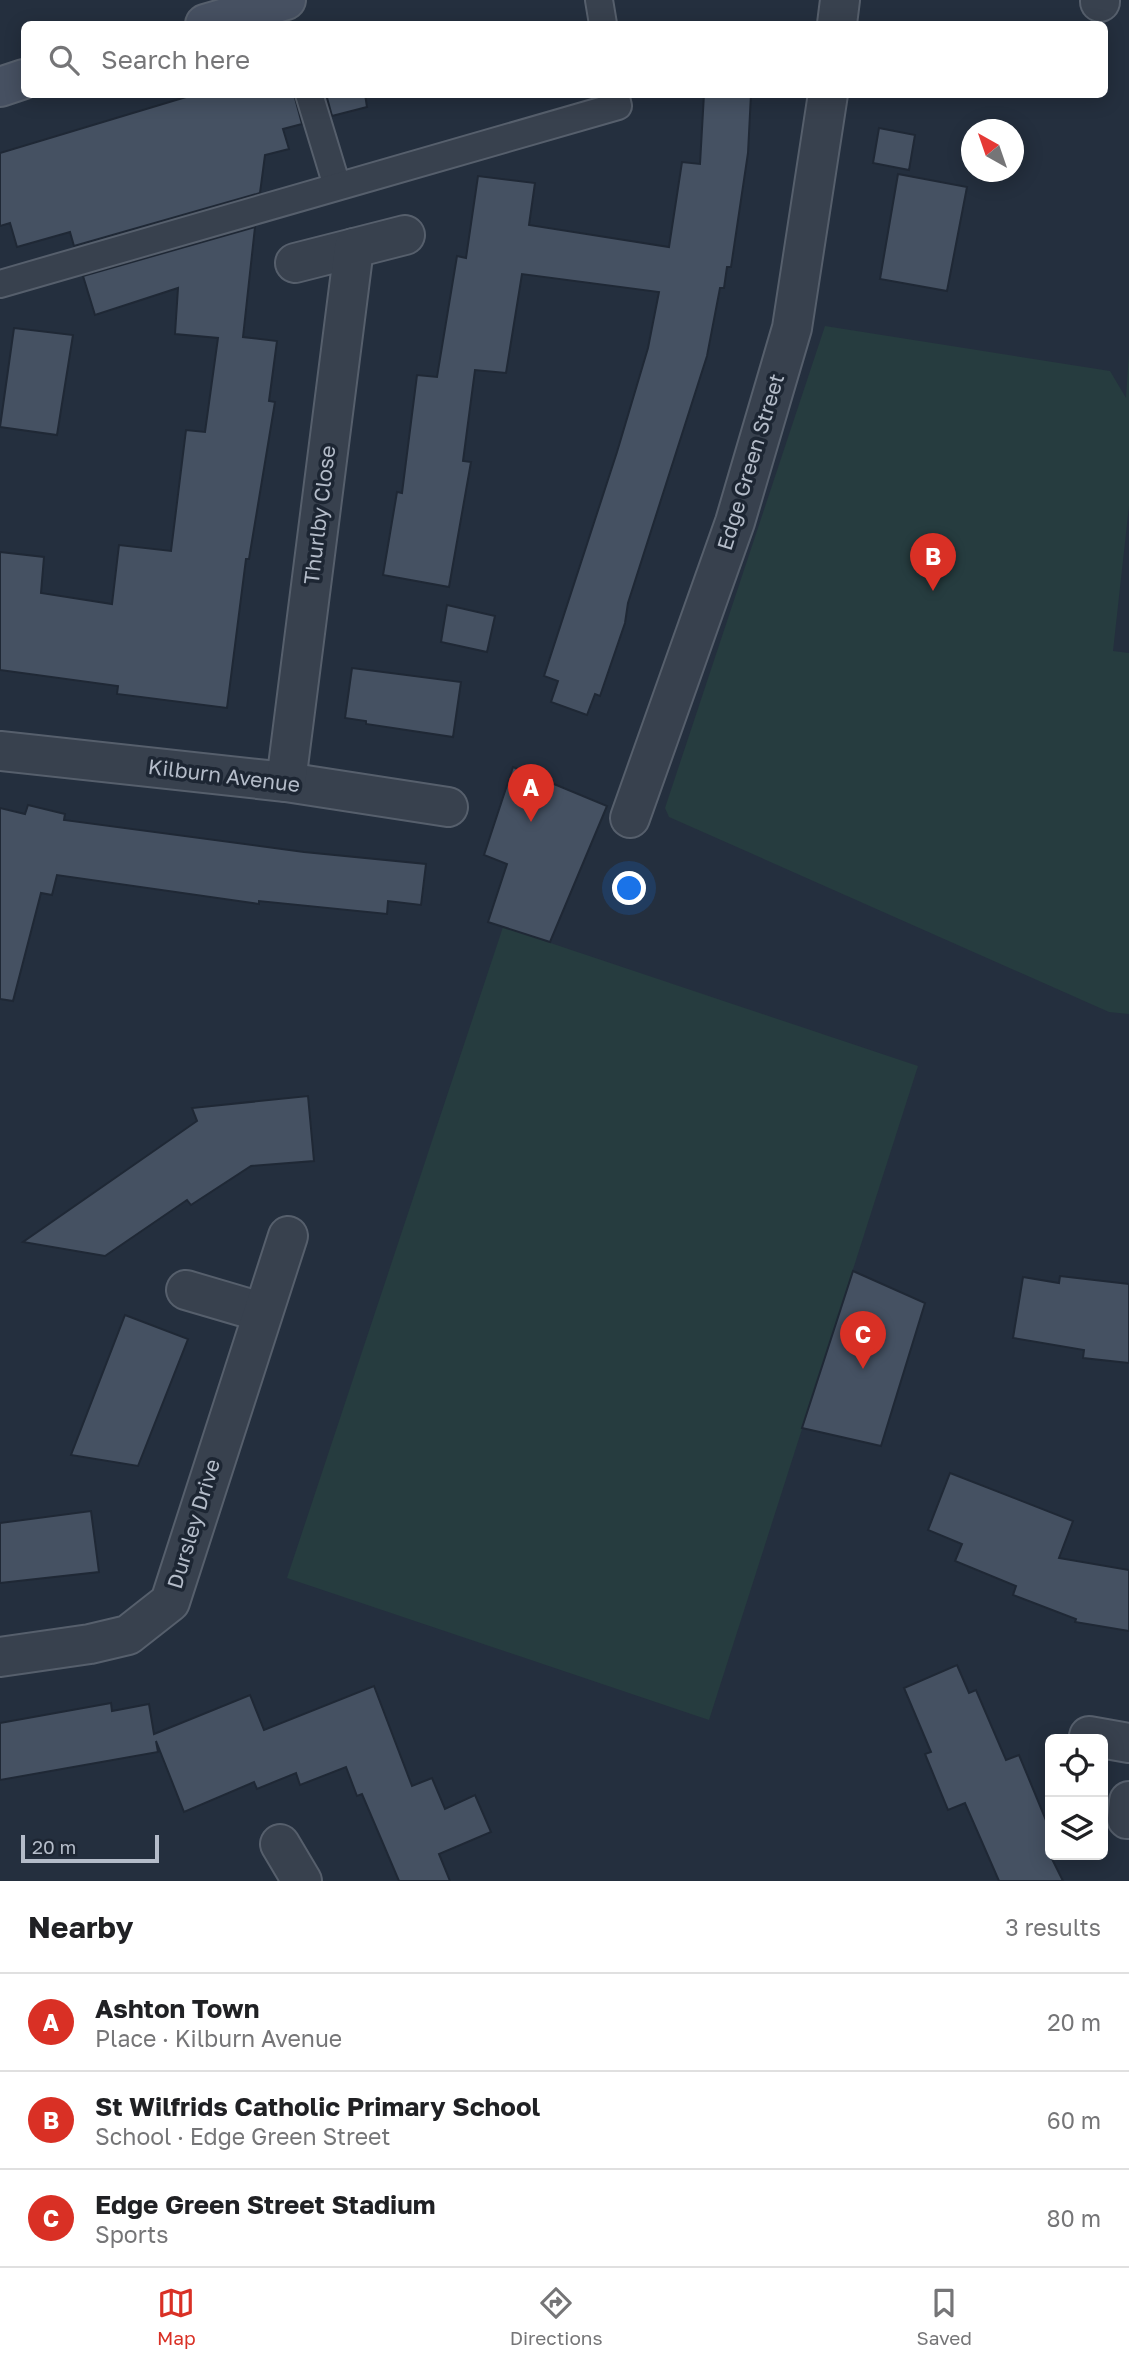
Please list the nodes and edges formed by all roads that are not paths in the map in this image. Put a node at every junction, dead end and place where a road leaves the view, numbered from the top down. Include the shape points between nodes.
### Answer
1 (599, 0) edge
2 (840, 0) edge
3 (285, 9) edge
4 (221, 21) edge
5 (602, 21) edge
6 (837, 21) edge
7 (21, 80) edge
8 (0, 87) edge
9 (310, 98) edge
10 (616, 98) edge
11 (827, 98) edge
12 (337, 186) junction
13 (405, 235) dead end
14 (354, 248) junction
15 (295, 263) dead end
16 (0, 284) edge
17 (0, 751) edge
18 (286, 782) junction
19 (447, 807) dead end
20 (630, 818) dead end
21 (288, 1236) dead end
22 (186, 1290) dead end
23 (261, 1312) junction
24 (0, 1657) edge
25 (1108, 1739) edge
26 (1129, 1743) edge
27 (280, 1844) dead end
28 (302, 1881) edge

1 - 5 lane
2 - 6 street
3 - 4 main road
7 - 8 main road
9 - 12 lane
10 - 12 lane via 618,106
11 - 20 street, Edge Green Street via 792,328 735,522
12 - 16 lane
13 - 14 street
14 - 15 street
14 - 18 street, Thurlby Close
17 - 18 street, Kilburn Avenue
18 - 19 street, Kilburn Avenue
21 - 23 street, Dursley Drive
22 - 23 street
23 - 24 street, Dursley Drive via 170,1602 128,1635
25 - 26 street
27 - 28 street

